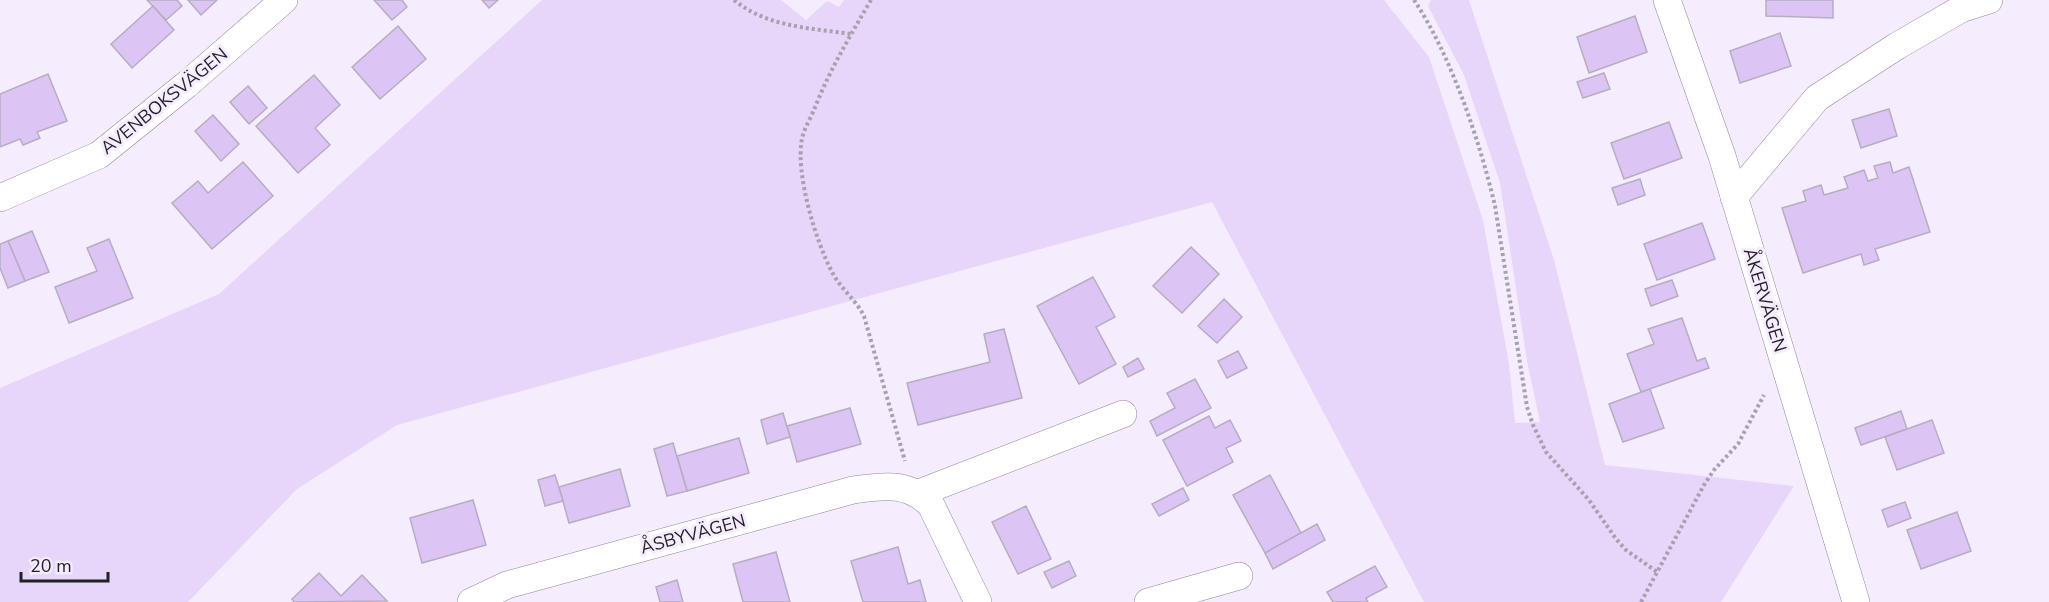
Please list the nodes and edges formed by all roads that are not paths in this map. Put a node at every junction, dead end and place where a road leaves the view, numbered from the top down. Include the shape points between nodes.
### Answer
1 (284, 0) edge
2 (1667, 0) edge
3 (1989, 0) edge
4 (1734, 197) junction
5 (0, 198) edge
6 (1123, 414) dead end
7 (909, 490) junction
8 (1239, 576) dead end
9 (471, 602) edge
10 (978, 602) edge
11 (1148, 602) edge
12 (1856, 602) edge

1 - 5 street, AVENBOKSVÄGEN via 99,155
2 - 4 street, ÅKERVÄGEN
3 - 4 street via 1952,14 1817,98
4 - 12 street, ÅKERVÄGEN
6 - 7 street, ÅSBYVÄGEN
7 - 9 street, ÅSBYVÄGEN via 887,485 853,490 507,585
7 - 10 street via 931,505
8 - 11 street

